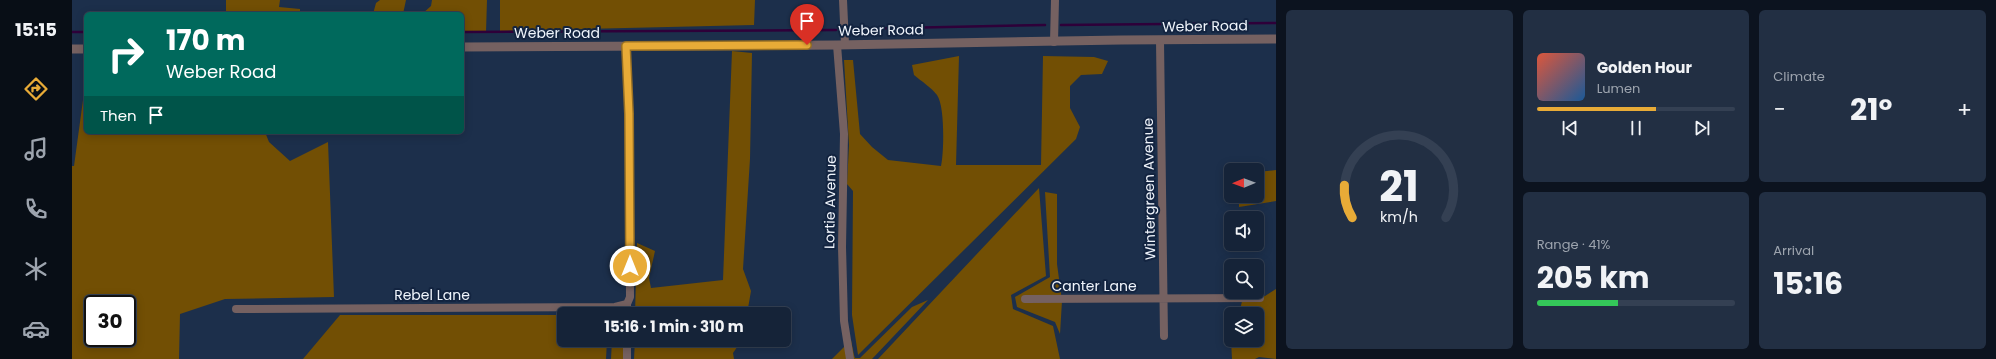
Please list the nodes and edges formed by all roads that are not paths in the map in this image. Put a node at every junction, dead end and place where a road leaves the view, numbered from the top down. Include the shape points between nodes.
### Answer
1 (843, 0) edge
2 (1055, 0) edge
3 (1276, 40) edge
4 (1160, 41) junction
5 (1054, 42) junction
6 (841, 44) junction
7 (626, 46) junction
8 (464, 47) edge
9 (72, 49) edge
10 (84, 49) edge
11 (1224, 298) edge
12 (1025, 299) dead end
13 (1163, 299) junction
14 (627, 304) joint
15 (236, 309) dead end
16 (1164, 336) dead end
17 (627, 347) edge
18 (627, 359) edge
19 (850, 359) edge

1 - 6 street, Lortie Avenue
2 - 5 street
3 - 4 street, Weber Road
4 - 5 street, Weber Road
4 - 13 street, Wintergreen Avenue
5 - 6 street, Weber Road
6 - 7 street, Weber Road
6 - 19 street, Lortie Avenue via 844,134 844,321
7 - 8 street, Weber Road
7 - 14 street via 630,289
9 - 10 street
11 - 13 street, Canter Lane
12 - 13 street, Canter Lane
13 - 16 street, Wintergreen Avenue
14 - 15 street, Rebel Lane via 616,307
17 - 18 street

